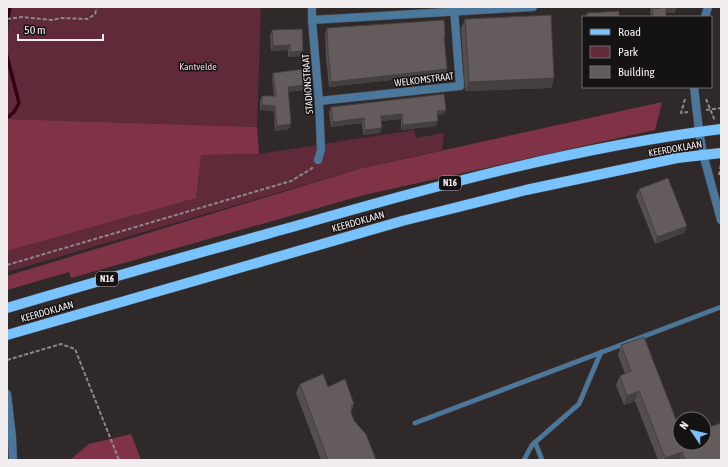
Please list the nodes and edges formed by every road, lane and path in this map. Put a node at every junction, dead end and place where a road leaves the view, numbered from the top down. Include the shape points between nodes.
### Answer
1 (96, 7) edge
2 (312, 7) edge
3 (533, 7) edge
4 (454, 9) edge
5 (7, 19) edge
6 (312, 20) junction
7 (694, 88) edge
8 (686, 93) dead end
9 (319, 100) junction
10 (681, 113) dead end
11 (721, 129) edge
12 (698, 131) junction
13 (721, 153) edge
14 (703, 154) junction
15 (318, 160) joint
16 (721, 220) edge
17 (7, 265) edge
18 (721, 307) edge
19 (7, 308) edge
20 (7, 335) edge
21 (601, 352) junction
22 (7, 360) edge
23 (7, 394) edge
24 (8, 406) edge
25 (415, 423) dead end
26 (535, 442) junction
27 (13, 460) edge
28 (119, 460) edge
29 (524, 460) edge
30 (542, 460) edge

1 - 5 path via 95,14 88,19
2 - 6 street, STADIONSTRAAT
3 - 4 street
4 - 6 street
4 - 9 street, WELKOMSTRAAT via 460,86
6 - 9 street, STADIONSTRAAT
7 - 12 street
8 - 10 path
9 - 15 street, STADIONSTRAAT
11 - 12 main road, KEERDOKLAAN / N16
12 - 14 street
12 - 19 main road, KEERDOKLAAN / N16 via 588,150 480,175
13 - 14 main road, KEERDOKLAAN
14 - 16 street
14 - 20 main road, KEERDOKLAAN via 526,190 409,219
15 - 17 path via 311,169 291,181
18 - 21 lane
21 - 25 lane
21 - 26 lane via 579,404
22 - 28 path via 61,344 75,350
23 - 24 street
24 - 27 street
26 - 29 lane
26 - 30 lane

